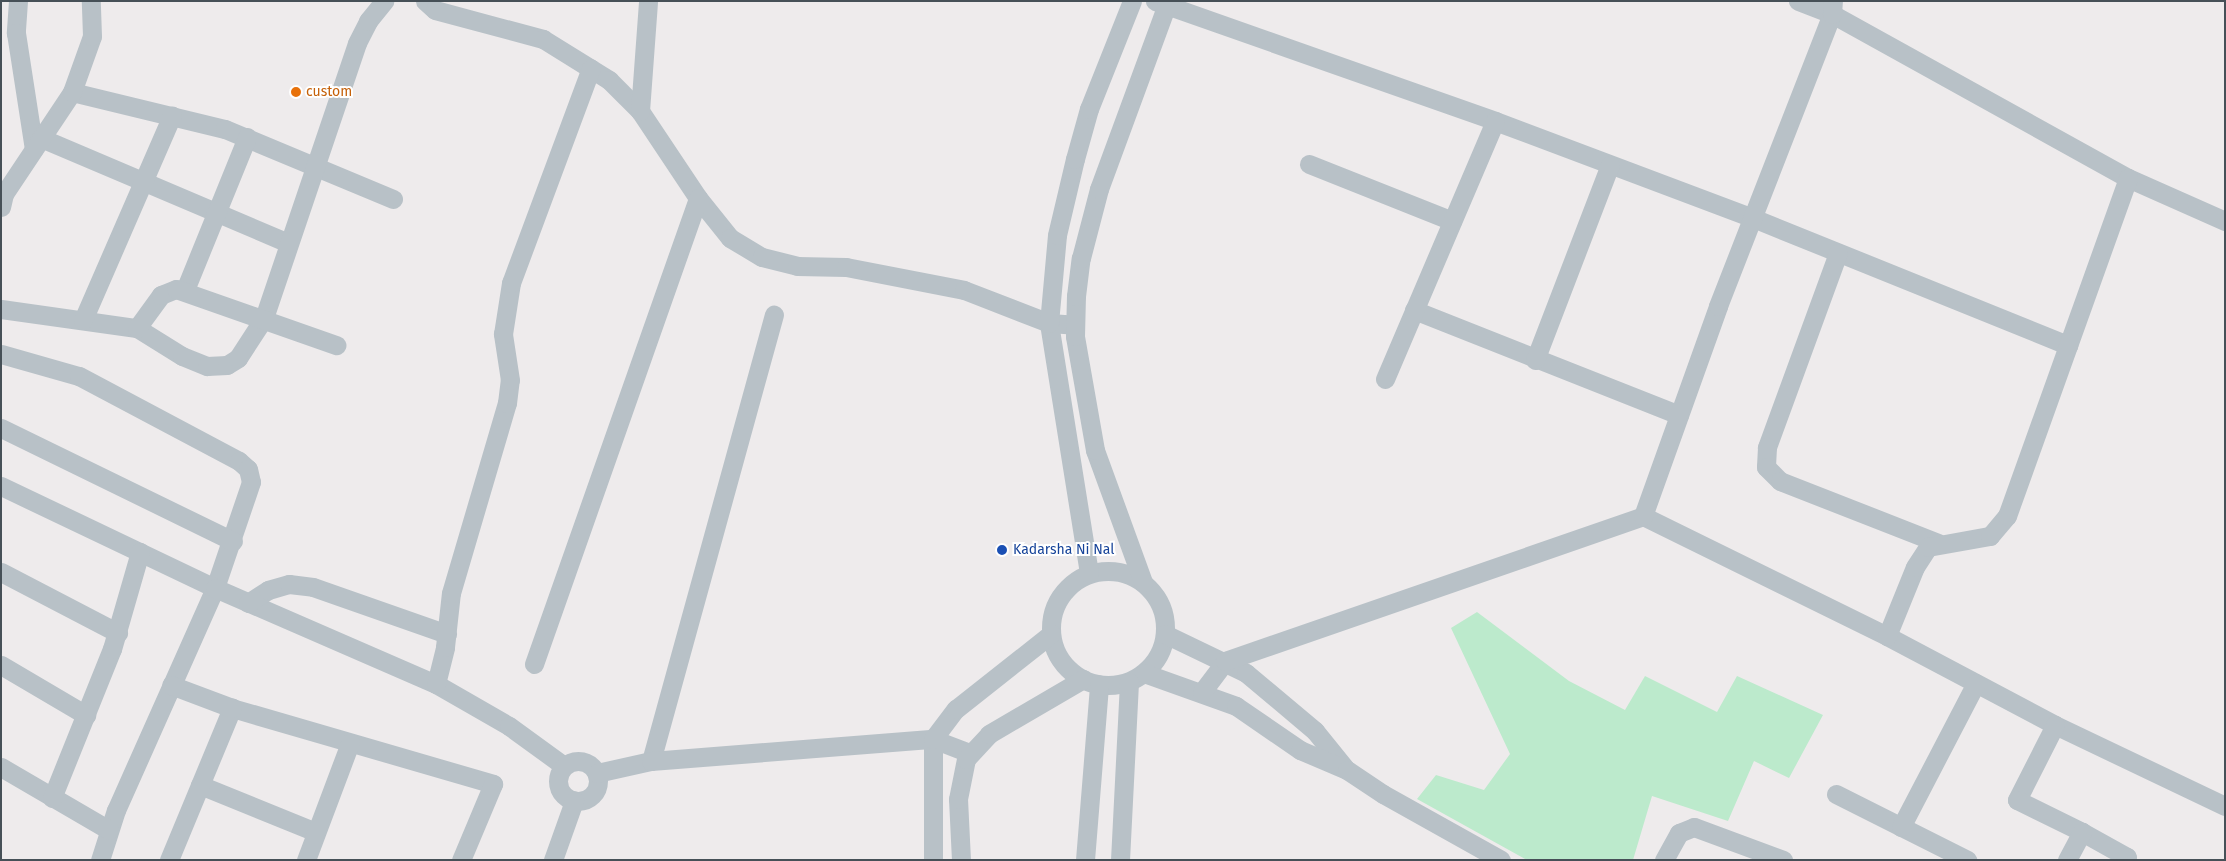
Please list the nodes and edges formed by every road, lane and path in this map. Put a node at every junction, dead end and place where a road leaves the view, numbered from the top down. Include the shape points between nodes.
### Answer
1 (18, 1) edge
2 (91, 1) edge
3 (384, 1) edge
4 (424, 1) edge
5 (648, 1) edge
6 (1132, 1) edge
7 (1798, 1) edge
8 (1163, 2) edge
9 (1833, 7) edge
10 (9, 45) edge
11 (591, 68) junction
12 (72, 92) junction
13 (640, 111) junction
14 (172, 116) junction
15 (1495, 121) junction
16 (247, 137) junction
17 (38, 143) junction
18 (1309, 164) dead end
19 (1610, 165) junction
20 (315, 166) junction
21 (2128, 178) junction
22 (143, 181) junction
23 (698, 198) junction
24 (393, 199) dead end
25 (1, 207) edge
26 (217, 213) junction
27 (1753, 218) junction
28 (1452, 221) junction
29 (2225, 221) edge
30 (288, 244) junction
31 (1838, 253) junction
32 (185, 290) junction
33 (1, 309) edge
34 (1414, 310) junction
35 (774, 315) dead end
36 (264, 318) junction
37 (83, 320) junction
38 (1049, 323) junction
39 (1075, 325) junction
40 (137, 328) junction
41 (336, 344) dead end
42 (2068, 345) junction
43 (1, 354) edge
44 (1535, 360) junction
45 (1385, 378) dead end
46 (1679, 415) junction
47 (1, 428) edge
48 (1, 486) edge
49 (1643, 516) junction
50 (233, 541) junction
51 (1938, 543) junction
52 (140, 552) junction
53 (1, 572) edge
54 (1089, 574) junction
55 (1143, 582) junction
56 (215, 588) junction
57 (248, 603) junction
58 (118, 633) junction
59 (447, 634) junction
60 (1051, 634) junction
61 (1165, 634) junction
62 (1887, 636) junction
63 (1225, 662) junction
64 (534, 664) dead end
65 (1, 665) edge
66 (1136, 677) junction
67 (1091, 682) junction
68 (1976, 683) junction
69 (436, 684) junction
70 (170, 685) junction
71 (1202, 692) junction
72 (232, 708) junction
73 (86, 715) junction
74 (2055, 725) junction
75 (933, 739) junction
76 (350, 743) junction
77 (970, 753) junction
78 (651, 761) junction
79 (564, 766) junction
80 (1, 767) edge
81 (1347, 770) junction
82 (597, 773) junction
83 (200, 785) junction
84 (1836, 794) dead end
85 (52, 798) junction
86 (574, 801) junction
87 (2225, 806) edge
88 (1901, 827) junction
89 (110, 830) junction
90 (316, 832) junction
91 (2082, 832) junction
92 (100, 860) edge
93 (169, 860) edge
94 (306, 860) edge
95 (461, 860) edge
96 (553, 860) edge
97 (933, 860) edge
98 (960, 860) edge
99 (1085, 860) edge
100 (1120, 860) edge
101 (1501, 860) edge
102 (1664, 860) edge
103 (1783, 860) edge
104 (1967, 860) edge
105 (2067, 860) edge
106 (2125, 860) edge

1 - 10 street
2 - 12 street via 92,36
3 - 20 street via 368,21 357,43
4 - 11 street via 435,10 542,39
5 - 13 street
6 - 38 street via 1089,109 1075,159 1057,235
7 - 9 street
8 - 15 street
8 - 39 street via 1099,189 1080,258
9 - 21 street
9 - 27 street
10 - 17 street
11 - 13 street via 609,80
11 - 59 street via 512,283 504,334 510,380 507,403 451,593
12 - 14 street
12 - 17 street
13 - 23 street
14 - 16 street
14 - 22 street
15 - 19 street
15 - 28 street
16 - 20 street
16 - 26 street
17 - 22 street
17 - 25 street via 4,194
18 - 28 street
19 - 27 street
19 - 44 street
20 - 24 street
20 - 30 street
21 - 29 street
21 - 42 street
22 - 26 street
22 - 37 street
23 - 38 street via 730,238 762,257 796,266 846,267 964,290
23 - 64 street
26 - 30 street
26 - 32 street
27 - 31 street
27 - 46 street
28 - 34 street
30 - 36 street
31 - 42 street
31 - 51 street via 1767,447 1766,467 1780,481
32 - 36 street
32 - 40 street via 168,290 160,296
33 - 37 street
34 - 44 street
34 - 45 street
35 - 78 street
36 - 40 street via 238,358 217,368 196,363
36 - 41 street
37 - 40 street
38 - 39 street
38 - 54 street
39 - 55 street via 1095,450
42 - 51 street via 2004,524 1990,536
43 - 50 street via 79,376 239,460 248,469 252,482
44 - 46 street
46 - 49 street
47 - 50 street
48 - 52 street
49 - 62 street
49 - 63 street
50 - 56 street
51 - 62 street via 1922,553
52 - 56 street
52 - 58 street
53 - 58 street
54 - 55 street via 1108,570 1126,573
54 - 60 street via 1072,583 1059,597 1052,614
55 - 61 street via 1161,605
56 - 57 street
56 - 70 street
57 - 59 street via 268,590 289,584 313,587
57 - 69 street
58 - 73 street
59 - 69 street
60 - 67 street via 1061,660
60 - 75 street via 956,710
61 - 63 street
61 - 66 street via 1162,649
62 - 68 street
63 - 71 street
63 - 81 street via 1266,688 1315,731
65 - 73 street
66 - 67 street
66 - 71 street
66 - 100 street
67 - 77 street via 989,734
67 - 99 street
68 - 74 street
68 - 88 street
69 - 79 street via 509,726
70 - 72 street
70 - 89 street
71 - 81 street via 1236,706 1300,750
72 - 76 street
72 - 83 street
73 - 85 street
74 - 87 street
74 - 91 street via 2017,800
75 - 77 street
75 - 78 street
75 - 97 street
76 - 90 street
76 - 95 street via 493,784
77 - 98 street via 960,780 958,799
78 - 82 street
79 - 82 street via 582,762
79 - 86 street via 558,777 559,790
80 - 85 street
81 - 101 street via 1383,794
82 - 86 street via 596,792 586,800
83 - 90 street
83 - 93 street
84 - 88 street
85 - 89 street
86 - 96 street
88 - 104 street
89 - 92 street
90 - 94 street
91 - 105 street
91 - 106 street via 2127,857
102 - 103 street via 1679,833 1694,826

